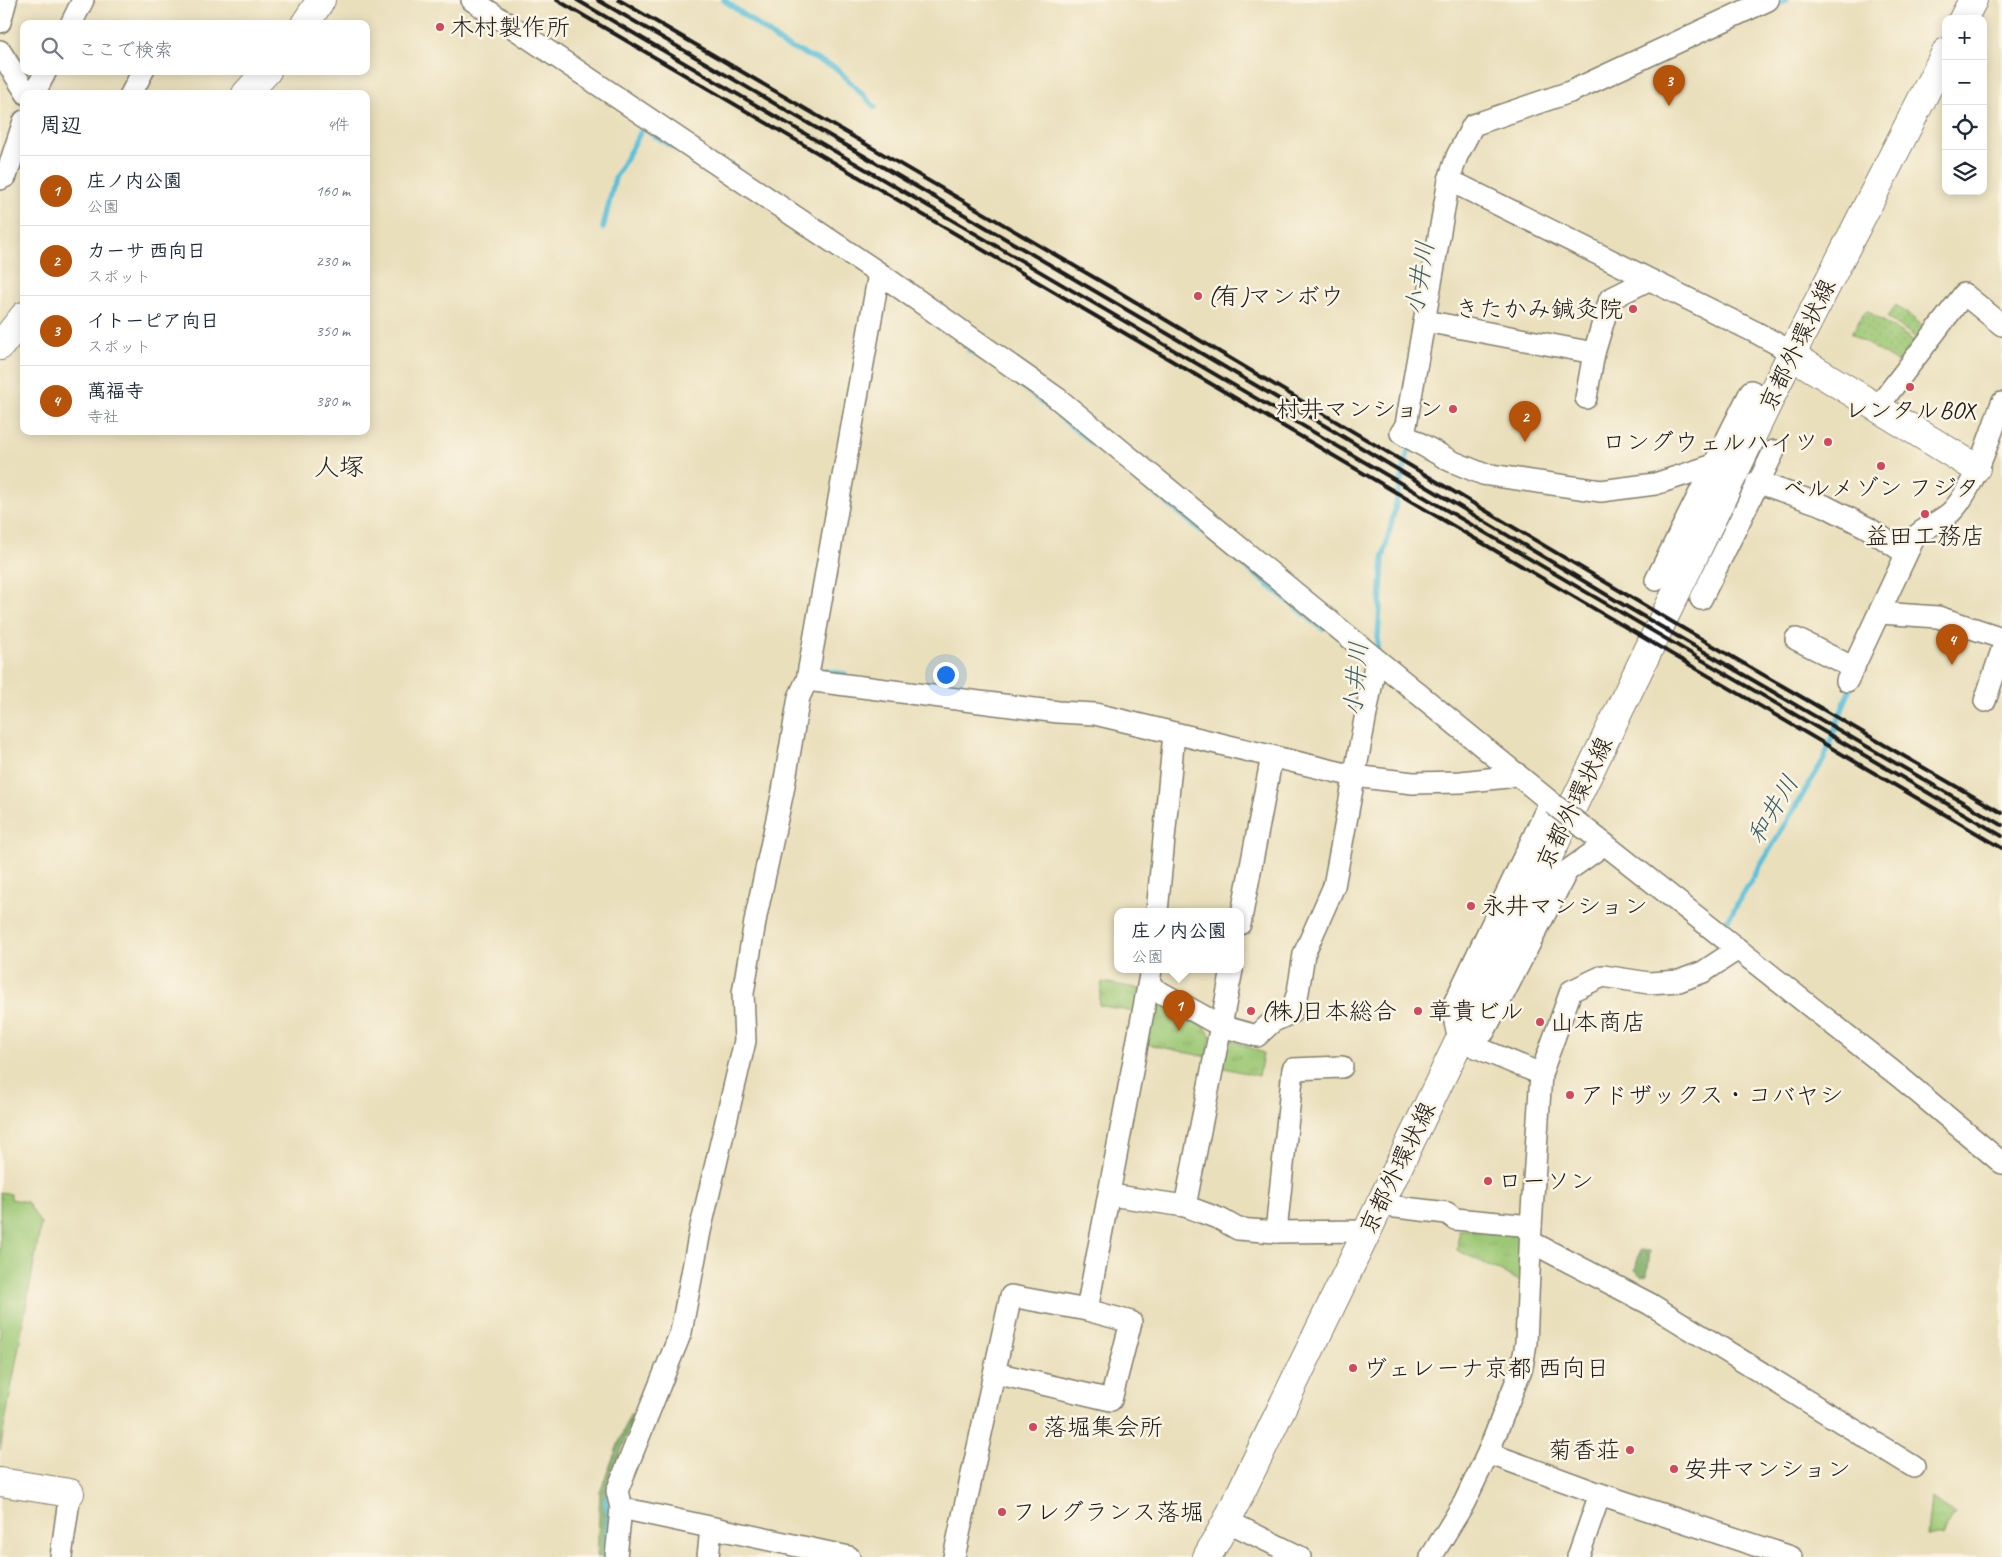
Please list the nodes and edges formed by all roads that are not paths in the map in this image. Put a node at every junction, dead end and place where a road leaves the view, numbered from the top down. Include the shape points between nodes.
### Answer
1 (6, 0) edge
2 (84, 0) edge
3 (318, 0) edge
4 (472, 0) edge
5 (1768, 0) edge
6 (1973, 0) edge
7 (1965, 15) edge
8 (73, 20) edge
9 (307, 20) edge
10 (0, 22) edge
11 (0, 51) edge
12 (1942, 60) edge
13 (44, 75) edge
14 (141, 75) edge
15 (263, 75) edge
16 (24, 90) edge
17 (36, 90) edge
18 (133, 90) edge
19 (250, 90) edge
20 (20, 133) edge
21 (0, 179) edge
22 (1449, 180) junction
23 (879, 273) junction
24 (1648, 280) junction
25 (1425, 320) junction
26 (20, 321) edge
27 (2002, 325) edge
28 (0, 346) edge
29 (1594, 353) junction
30 (1791, 355) junction
31 (1586, 398) dead end
32 (1770, 400) junction
33 (2002, 403) edge
34 (1877, 408) junction
35 (1774, 451) dead end
36 (1712, 466) junction
37 (1976, 468) junction
38 (1757, 482) junction
39 (1905, 553) junction
40 (1656, 580) dead end
41 (1701, 599) dead end
42 (1880, 613) junction
43 (2002, 638) edge
44 (1796, 639) dead end
45 (2002, 650) edge
46 (1376, 660) junction
47 (807, 680) junction
48 (1985, 702) dead end
49 (1174, 734) junction
50 (1272, 756) junction
51 (1516, 773) junction
52 (1354, 776) junction
53 (1552, 803) junction
54 (1605, 844) junction
55 (1157, 908) edge
56 (1243, 908) edge
57 (1738, 949) junction
58 (1231, 973) edge
59 (1150, 978) edge
60 (1221, 1026) junction
61 (1459, 1040) junction
62 (1342, 1067) dead end
63 (1541, 1074) junction
64 (2002, 1163) edge
65 (1110, 1194) junction
66 (1379, 1205) junction
67 (1185, 1206) junction
68 (1367, 1231) junction
69 (1276, 1232) junction
70 (1531, 1234) junction
71 (1087, 1310) junction
72 (995, 1373) junction
73 (1488, 1453) junction
74 (1914, 1467) dead end
75 (0, 1482) edge
76 (70, 1493) joint
77 (1600, 1494) junction
78 (620, 1508) junction
79 (1227, 1520) junction
80 (711, 1528) junction
81 (61, 1557) edge
82 (616, 1557) edge
83 (708, 1557) edge
84 (849, 1557) edge
85 (954, 1557) edge
86 (1207, 1557) edge
87 (1300, 1557) edge
88 (1431, 1557) edge
89 (1578, 1557) edge
90 (1791, 1557) edge

1 - 10 street
2 - 8 street
3 - 9 main road
4 - 23 street
5 - 22 street via 1570,92 1473,125
6 - 7 main road
11 - 16 street
12 - 30 main road, 京都外環状線
13 - 17 street
14 - 18 street
15 - 19 main road
20 - 21 street via 6,176
22 - 24 street
22 - 25 street
23 - 46 street via 1057,398
23 - 47 street
24 - 29 street via 1610,299
24 - 30 street via 1779,345
25 - 29 street
25 - 36 street via 1406,424 1401,433 1451,461 1483,474 1601,491 1655,484
26 - 28 main road
27 - 34 street via 1964,294
29 - 31 street
30 - 32 main road, 京都外環状線
30 - 34 main road
32 - 36 street via 1751,391
32 - 61 main road, 京都外環状線
33 - 37 street
34 - 37 main road
35 - 38 street
36 - 40 street
37 - 39 street via 1968,490 1953,511 1923,529
38 - 39 street via 1825,506 1868,528
38 - 41 street
39 - 42 street
42 - 43 street via 1938,618
42 - 44 street via 1851,674
45 - 48 street
46 - 51 street
46 - 52 street
47 - 49 street via 1095,714
47 - 78 street via 799,697 756,916 743,993 745,1041 700,1231 681,1332 617,1491
49 - 50 street
49 - 55 street
50 - 52 street
50 - 56 street
51 - 52 street via 1505,777 1413,783
51 - 53 street
52 - 60 street via 1334,886 1304,954 1291,1013 1272,1022 1258,1036
53 - 54 street, bridge
53 - 61 street via 1452,1008
54 - 57 street
54 - 61 street via 1567,871 1484,1032
57 - 63 street via 1703,972 1679,981 1649,983 1603,976 1571,991
57 - 64 street
58 - 60 street
59 - 60 street
59 - 65 street
60 - 67 street
61 - 63 street
61 - 66 main road, 京都外環状線
62 - 69 street via 1292,1069
63 - 70 street
65 - 67 street
65 - 71 street
66 - 68 main road, 京都外環状線
66 - 70 street via 1447,1213 1455,1219
67 - 69 street via 1238,1229
68 - 69 street
68 - 79 main road, 京都外環状線
70 - 73 street via 1522,1367
70 - 74 street
71 - 72 street via 1011,1296
71 - 72 street via 1131,1322 1111,1400
72 - 85 street
73 - 77 street
73 - 88 street via 1464,1503
75 - 76 main road
76 - 81 street
77 - 89 street
77 - 90 street
78 - 80 street
78 - 82 street
79 - 86 main road, 京都外環状線
79 - 87 street
80 - 83 street
80 - 84 street

